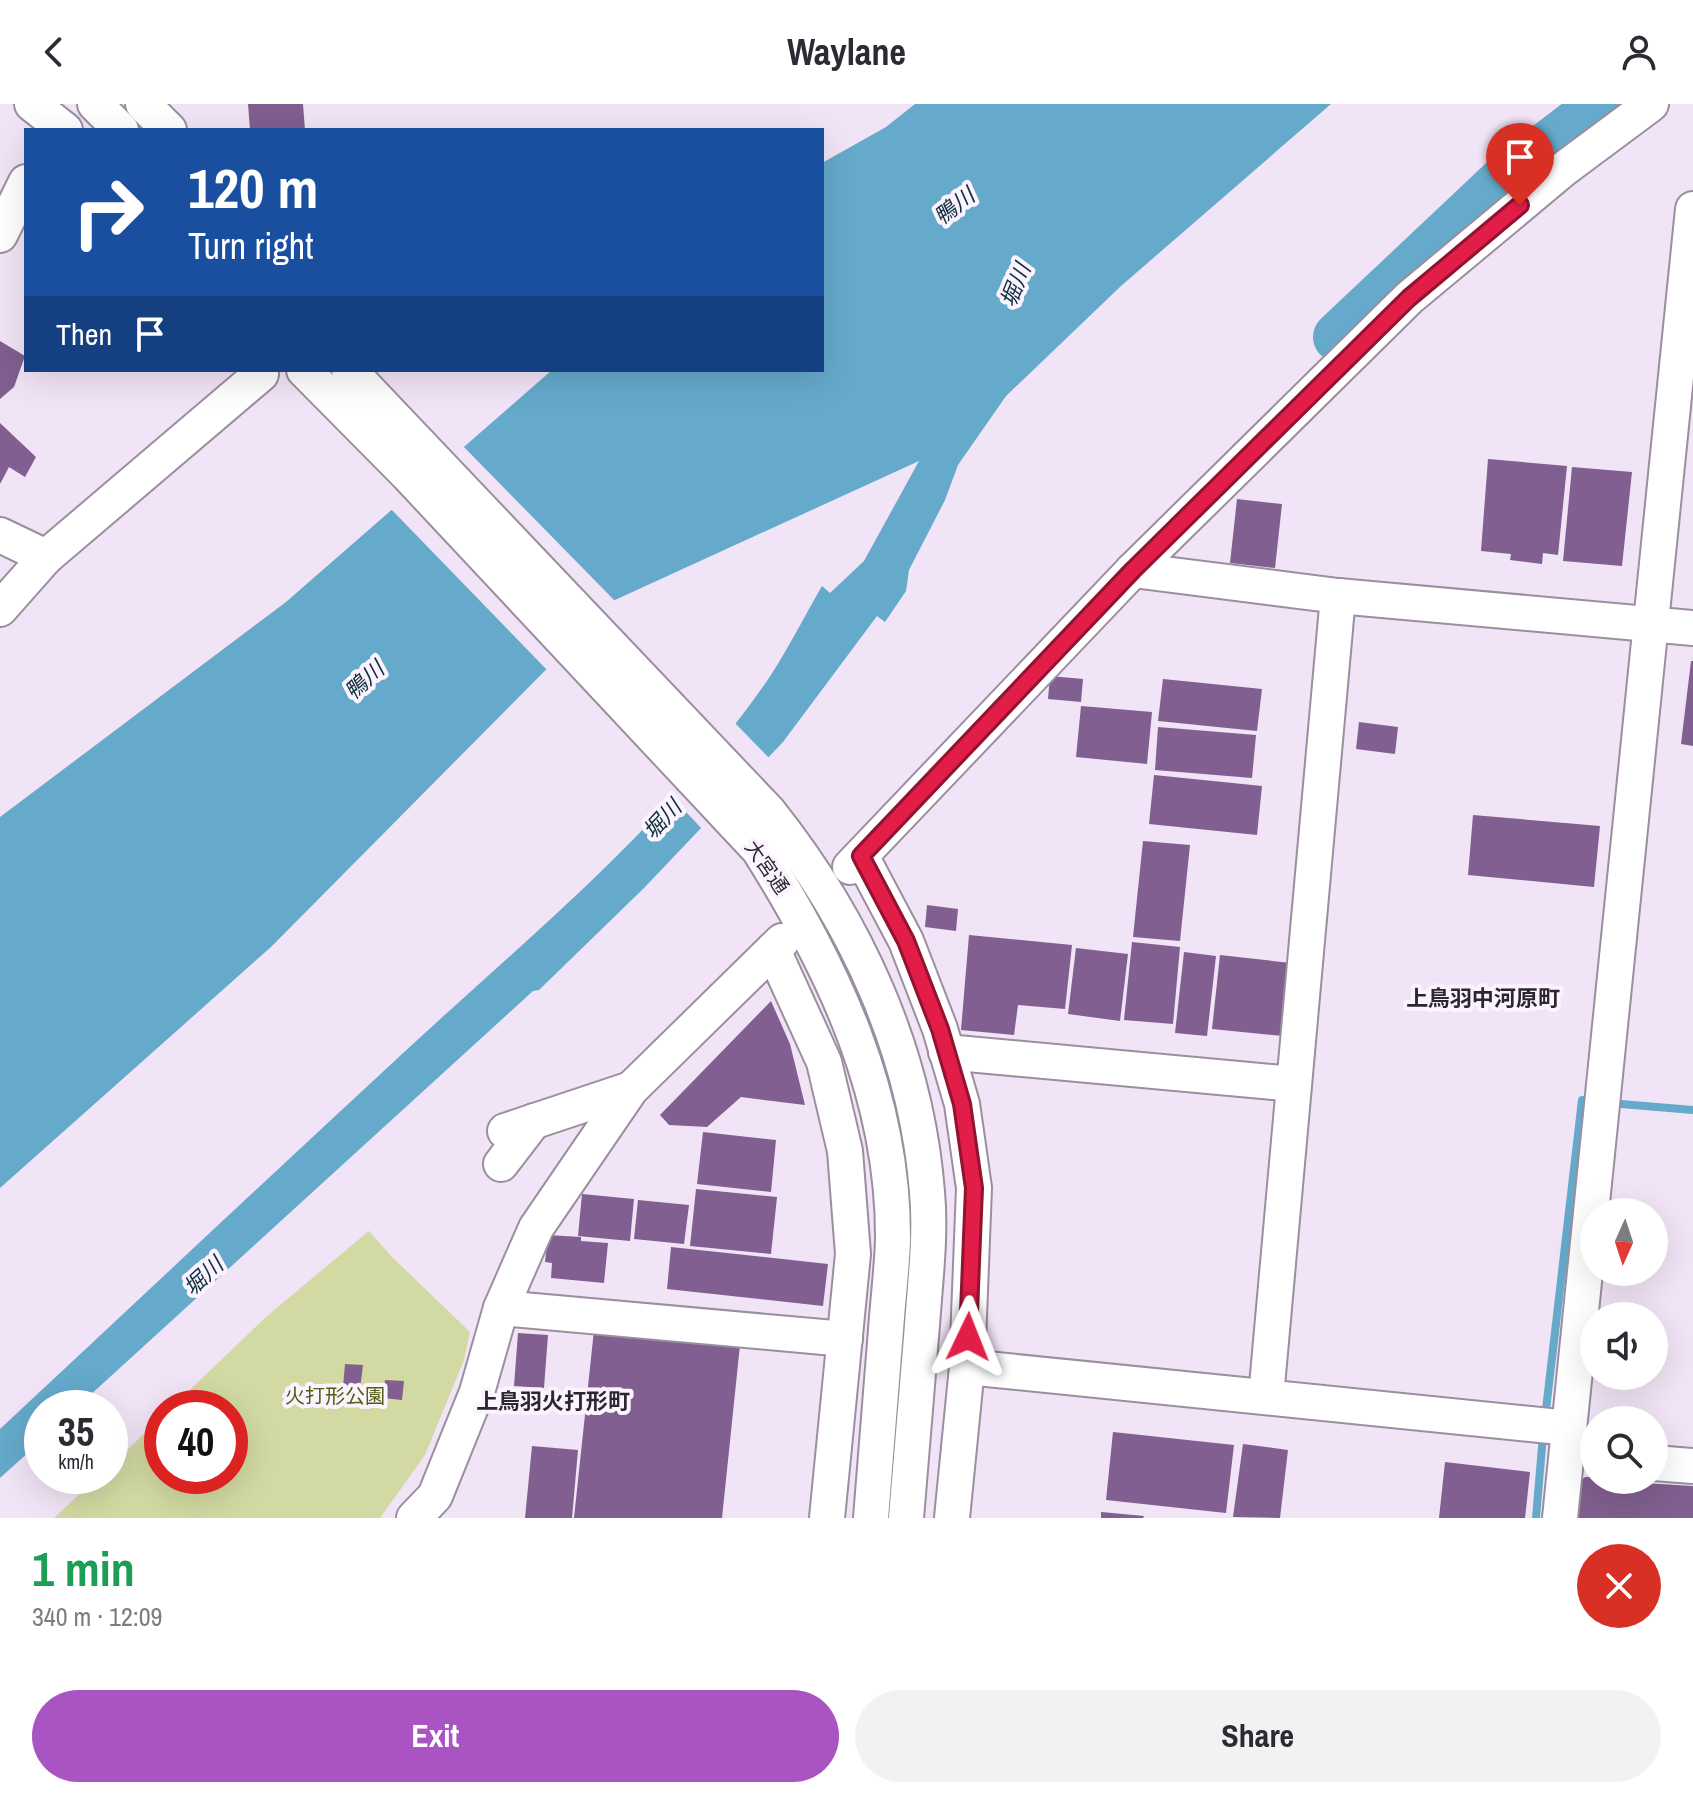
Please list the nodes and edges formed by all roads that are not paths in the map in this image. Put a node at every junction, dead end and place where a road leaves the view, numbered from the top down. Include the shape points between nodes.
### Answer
1 (95, 104) edge
2 (143, 104) edge
3 (1651, 104) edge
4 (119, 128) edge
5 (167, 128) edge
6 (24, 186) edge
7 (1693, 209) edge
8 (0, 235) edge
9 (307, 372) edge
10 (350, 372) edge
11 (251, 375) edge
12 (364, 409) junction
13 (0, 535) edge
14 (46, 557) junction
15 (1133, 570) junction
16 (1338, 596) junction
17 (0, 609) edge
18 (1650, 625) junction
19 (1693, 628) edge
20 (770, 839) junction
21 (946, 1052) junction
22 (1294, 1084) junction
23 (631, 1089) junction
24 (513, 1139) dead end
25 (501, 1308) junction
26 (845, 1339) junction
27 (967, 1367) junction
28 (1266, 1397) junction
29 (1576, 1448) edge
30 (1668, 1464) edge
31 (1693, 1466) edge
32 (414, 1518) edge
33 (827, 1518) edge
34 (871, 1518) edge
35 (906, 1518) edge
36 (952, 1518) edge
37 (1560, 1518) edge

1 - 4 street
2 - 5 street
3 - 15 street via 1409,298
6 - 8 street
7 - 18 street
9 - 12 street, 大宮通
10 - 12 street, 大宮通
11 - 14 street
12 - 20 street, 大宮通
13 - 14 street
14 - 17 street
15 - 16 street
15 - 21 street via 856,861 906,941
16 - 18 street
16 - 22 street
18 - 19 street
18 - 29 street
20 - 34 street, 大宮通 via 793,904 833,981 874,1092 888,1166 893,1240
20 - 35 street, 大宮通 via 818,878 860,952 891,1023 916,1118 927,1193 927,1259
21 - 22 street
21 - 27 street via 962,1104 974,1188
22 - 28 street
23 - 24 street
23 - 25 street via 536,1228
23 - 26 street via 778,946 824,1062 845,1151 853,1254
25 - 26 street
25 - 32 street via 477,1392 435,1496
26 - 33 street
27 - 28 street
27 - 36 street
28 - 29 street
29 - 37 street
30 - 31 street

